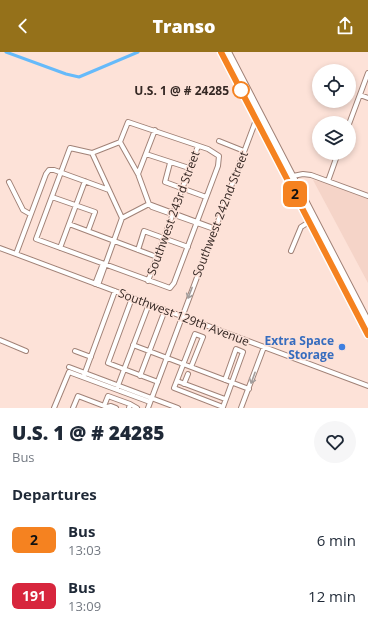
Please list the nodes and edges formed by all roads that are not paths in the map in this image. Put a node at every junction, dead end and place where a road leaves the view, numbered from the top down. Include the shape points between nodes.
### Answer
1 (224, 53) edge
2 (368, 73) edge
3 (360, 95) junction
4 (368, 98) edge
5 (259, 112) junction
6 (352, 116) edge
7 (256, 120) junction
8 (155, 130) junction
9 (219, 141) dead end
10 (120, 142) junction
11 (269, 145) junction
12 (198, 146) junction
13 (244, 150) junction
14 (92, 153) junction
15 (146, 154) junction
16 (336, 160) edge
17 (170, 163) junction
18 (189, 168) junction
19 (61, 172) junction
20 (138, 174) junction
21 (293, 176) junction
22 (85, 181) junction
23 (328, 181) junction
24 (9, 182) dead end
25 (182, 188) junction
26 (109, 190) junction
27 (368, 196) edge
28 (52, 197) junction
29 (206, 197) junction
30 (149, 204) junction
31 (76, 206) junction
32 (173, 213) junction
33 (30, 214) junction
34 (121, 217) junction
35 (197, 222) junction
36 (310, 222) junction
37 (69, 224) junction
38 (214, 229) junction
39 (88, 231) junction
40 (163, 238) junction
41 (113, 240) junction
42 (188, 247) junction
43 (0, 248) edge
44 (60, 248) junction
45 (138, 250) junction
46 (291, 251) dead end
47 (16, 254) junction
48 (157, 257) junction
49 (104, 265) junction
50 (148, 281) junction
51 (96, 284) junction
52 (115, 291) junction
53 (132, 298) junction
54 (149, 304) junction
55 (165, 310) junction
56 (182, 316) junction
57 (368, 322) edge
58 (368, 335) edge
59 (0, 340) edge
60 (133, 345) junction
61 (264, 347) junction
62 (26, 351) dead end
63 (75, 351) dead end
64 (149, 352) junction
65 (91, 357) junction
66 (166, 358) junction
67 (184, 364) junction
68 (69, 367) dead end
69 (191, 367) junction
70 (124, 370) junction
71 (188, 374) dead end
72 (84, 375) junction
73 (140, 376) junction
74 (225, 380) junction
75 (177, 381) junction
76 (158, 382) junction
77 (232, 383) junction
78 (184, 384) junction
79 (368, 386) edge
80 (117, 388) junction
81 (248, 389) junction
82 (225, 399) junction
83 (151, 400) junction
84 (104, 406) junction
85 (129, 406) edge
86 (54, 408) edge
87 (73, 408) edge
88 (116, 408) edge
89 (137, 408) edge
90 (148, 408) edge
91 (178, 408) edge
92 (241, 408) edge

1 - 5 highway
1 - 7 highway
2 - 3 street
3 - 4 street
3 - 6 street
5 - 7 street, Southwest 242nd Street
5 - 21 highway
7 - 11 highway
7 - 13 street, Southwest 242nd Street
8 - 10 street via 128,122
8 - 12 street
8 - 15 street
9 - 13 street
10 - 14 street
10 - 20 street
11 - 21 highway via 275,150 286,172
11 - 36 highway
12 - 18 street, Southwest 243rd Street
12 - 29 street via 219,156 218,166
13 - 38 street, Southwest 242nd Street
14 - 19 street via 70,148
14 - 26 street
15 - 17 street
15 - 20 street
16 - 23 street
17 - 18 street
17 - 25 street via 164,181
18 - 25 street, Southwest 243rd Street
19 - 22 street
19 - 28 street
19 - 33 street via 49,170
20 - 30 street
21 - 23 street via 310,174
21 - 36 highway via 293,184
21 - 57 highway
22 - 26 street
22 - 31 street
23 - 27 street
24 - 33 street via 23,210
25 - 29 street
25 - 32 street, Southwest 243rd Street
26 - 34 street
28 - 31 street
28 - 44 street via 36,239
29 - 35 street
30 - 32 street
30 - 34 street
31 - 37 street
31 - 39 street via 95,212
32 - 35 street
32 - 40 street, Southwest 243rd Street
33 - 47 street
34 - 41 street
35 - 38 street
35 - 42 street
36 - 46 street via 301,227
36 - 58 highway
37 - 39 street
37 - 44 street
38 -> 56 street, Southwest 242nd Street
39 - 41 street
40 - 42 street
40 - 45 street via 144,231
40 - 48 street, Southwest 243rd Street
41 - 45 street
41 - 49 street
42 - 50 street via 171,287 166,288
43 - 47 street, Southwest 129th Avenue
44 - 49 street
45 - 48 street
47 - 51 street, Southwest 129th Avenue
48 - 50 street, Southwest 243rd Street
49 - 50 street
49 - 51 street
51 - 52 street, Southwest 129th Avenue
52 - 53 street, Southwest 129th Avenue
52 - 65 street
53 - 54 street, Southwest 129th Avenue
53 - 70 street via 108,363
54 - 55 street, Southwest 129th Avenue
54 - 60 street
55 - 56 street, Southwest 129th Avenue
55 - 64 street
56 - 61 street, Southwest 129th Avenue
56 - 66 street, Southwest 242nd Street
59 - 62 street
60 - 64 street
60 - 70 street
61 - 79 street, Southwest 129th Avenue
61 -> 81 street
63 - 65 street
64 - 66 street
64 - 73 street
65 - 72 street
66 - 67 street
66 - 76 street, Southwest 242nd Street
67 - 69 street
67 - 69 street via 195,334 203,337
67 - 75 street
68 - 72 street
69 - 74 street
70 - 73 street
70 - 80 street
71 - 78 street
72 - 80 street
72 - 86 street via 67,373
73 - 76 street
74 - 77 street
74 - 77 street via 236,349 243,352
75 - 78 street
75 - 82 street via 174,388 223,407
76 - 83 street, Southwest 242nd Street
77 - 81 street
77 - 82 street
78 - 82 street
80 - 83 street
81 - 92 street
83 - 90 street, Southwest 242nd Street
83 - 91 street
84 - 85 street via 108,396
84 - 87 street via 78,396
84 - 88 street
85 - 89 street

